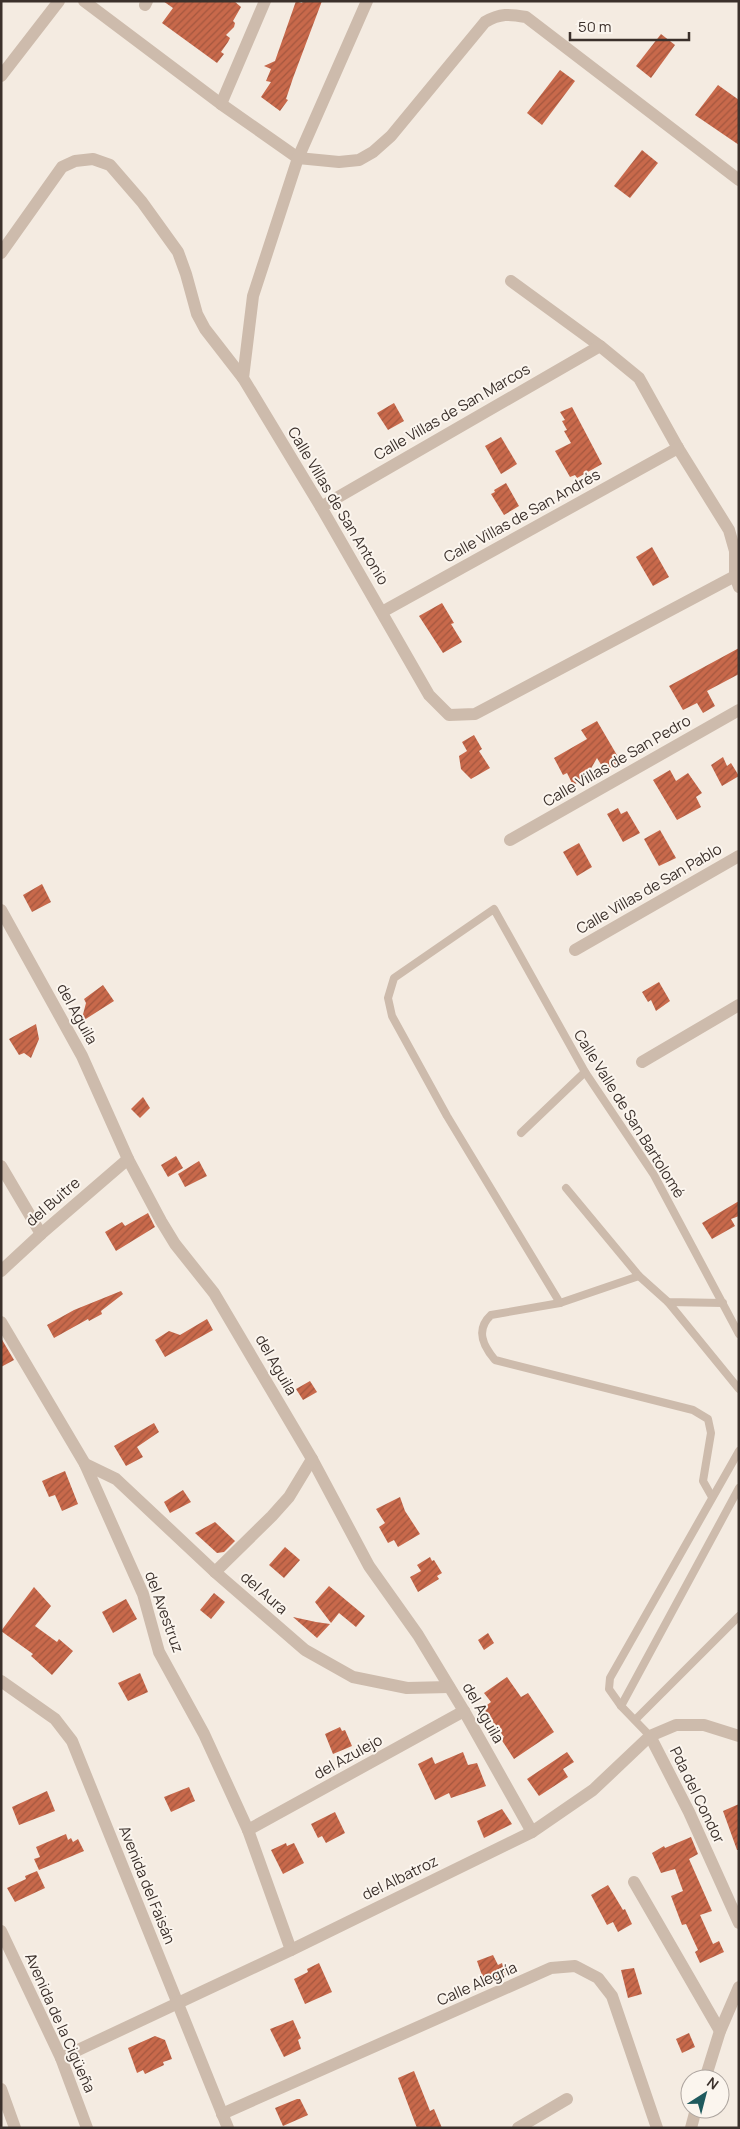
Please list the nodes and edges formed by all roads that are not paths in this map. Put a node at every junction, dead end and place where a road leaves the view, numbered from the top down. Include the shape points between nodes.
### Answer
1 (59, 1) edge
2 (84, 1) edge
3 (265, 1) edge
4 (367, 1) edge
5 (1, 76) edge
6 (222, 104) junction
7 (298, 158) junction
8 (739, 180) edge
9 (1, 253) edge
10 (511, 281) dead end
11 (600, 346) junction
12 (242, 378) junction
13 (678, 448) junction
14 (321, 506) junction
15 (737, 581) edge
16 (382, 612) junction
17 (739, 710) edge
18 (510, 840) dead end
19 (739, 856) edge
20 (1, 910) edge
21 (575, 950) dead end
22 (739, 1005) edge
23 (642, 1062) dead end
24 (585, 1072) junction
25 (521, 1133) dead end
26 (128, 1159) junction
27 (1, 1166) edge
28 (566, 1188) dead end
29 (41, 1234) junction
30 (1, 1271) edge
31 (638, 1276) junction
32 (668, 1302) junction
33 (560, 1303) junction
34 (723, 1303) junction
35 (1, 1322) edge
36 (739, 1334) edge
37 (739, 1389) edge
38 (739, 1451) edge
39 (312, 1459) junction
40 (85, 1464) junction
41 (739, 1488) edge
42 (712, 1498) junction
43 (215, 1572) junction
44 (739, 1616) edge
45 (1, 1681) edge
46 (449, 1687) junction
47 (621, 1706) junction
48 (464, 1711) junction
49 (635, 1720) junction
50 (650, 1736) junction
51 (739, 1736) edge
52 (248, 1830) junction
53 (532, 1832) junction
54 (634, 1882) dead end
55 (739, 1923) edge
56 (1, 1931) edge
57 (292, 1950) junction
58 (739, 1988) edge
59 (177, 2002) junction
60 (720, 2031) junction
61 (61, 2058) junction
62 (708, 2069) edge
63 (1, 2090) edge
64 (567, 2099) dead end
65 (222, 2114) junction
66 (15, 2128) edge
67 (87, 2128) edge
68 (228, 2128) edge
69 (518, 2128) edge
70 (657, 2128) edge

1 - 5 street
2 - 6 street
3 - 6 street
4 - 7 street
6 - 7 street
7 - 8 street via 339,162 359,160 373,152 391,136 485,22 511,14 526,17
7 - 12 street via 252,296
9 - 12 street, Calle Villas de San Antonio via 62,167 93,159 110,165 178,252 197,314
10 - 11 street
11 - 13 street via 639,378
11 - 14 street, Calle Villas de San Marcos
12 - 14 street, Calle Villas de San Antonio
13 - 15 street via 729,530 735,551
13 - 16 street, Calle Villas de San Andrés
14 - 16 street, Calle Villas de San Antonio
15 - 16 street, Calle Villas de San Antonio via 475,714 449,715 429,696
17 - 18 street, Calle Villas de San Pedro
19 - 21 street, Calle Villas de San Pablo
20 - 26 street, del Aguila via 82,1056
22 - 23 street
24 - 25 lane
24 - 33 lane, Calle Valle de San Bartolomé via 494,909 394,978 388,998 392,1016 447,1116
24 - 34 lane, Calle Valle de San Bartolomé via 654,1175
26 - 29 street, del Buitre
26 - 39 street, del Aguila via 175,1244 214,1293
27 - 29 street
28 - 31 lane
29 - 30 street, del Buitre
31 - 32 lane
31 - 33 lane
32 - 34 lane
32 - 37 lane
33 - 42 lane via 491,1315 481,1331 485,1349 495,1360 693,1410 708,1419 710,1433 703,1481
34 - 36 lane, Calle Valle de San Bartolomé
35 - 40 street, del Avestruz
38 - 42 lane
39 - 43 street via 289,1497
39 - 46 street, del Aguila via 369,1566 418,1635
40 - 43 street, del Aura via 116,1479
40 - 52 street, del Avestruz via 142,1594 159,1652 204,1734
41 - 47 lane
42 - 47 lane via 610,1678 609,1689
43 - 46 street, del Aura via 305,1650 353,1678 407,1688
44 - 49 lane
45 - 59 street, Avenida del Faisán via 54,1719 72,1741
46 - 48 street, del Aguila
47 - 49 lane
48 - 52 street, del Azulejo
48 - 53 street, del Aguila
49 - 50 lane
50 - 51 street, del Albatroz via 676,1725 704,1725
50 - 53 street, del Albatroz via 593,1790
50 - 55 street, Pda del Condor via 689,1812
52 - 57 street, del Avestruz
53 - 57 street, del Albatroz
54 - 60 street
56 - 61 street, Avenida de la Cigüeña
57 - 59 street, del Albatroz
58 - 60 street
59 - 61 street, del Albatroz
59 - 65 street, Avenida del Faisán
60 - 62 street
61 - 67 street, Avenida de la Cigüeña
63 - 66 street
64 - 69 street
65 - 68 street, Avenida del Faisán
65 - 70 street, Calle Alegría via 551,1968 575,1966 598,1978 612,1996

